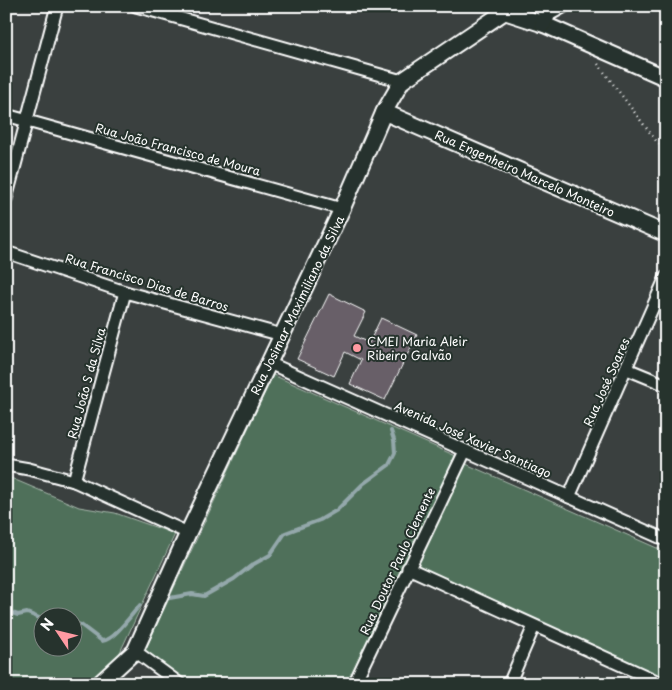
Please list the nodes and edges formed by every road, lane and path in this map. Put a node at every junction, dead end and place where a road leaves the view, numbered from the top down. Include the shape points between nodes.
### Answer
1 (57, 6) edge
2 (136, 6) edge
3 (565, 6) edge
4 (510, 9) edge
5 (544, 15) edge
6 (598, 63) dead end
7 (666, 78) edge
8 (402, 81) junction
9 (384, 112) junction
10 (6, 115) edge
11 (28, 122) junction
12 (666, 154) edge
13 (6, 198) edge
14 (342, 209) junction
15 (666, 234) edge
16 (6, 252) edge
17 (666, 278) edge
18 (125, 292) junction
19 (282, 335) junction
20 (269, 363) junction
21 (627, 369) junction
22 (666, 386) edge
23 (465, 451) junction
24 (6, 465) edge
25 (74, 481) junction
26 (569, 497) junction
27 (188, 533) junction
28 (666, 540) edge
29 (408, 568) junction
30 (534, 626) junction
31 (135, 651) junction
32 (99, 684) edge
33 (180, 684) edge
34 (354, 684) edge
35 (509, 684) edge
36 (663, 684) edge

1 - 11 street
2 - 8 street
3 - 5 street
4 - 5 street
4 - 8 street, Rua Josimar Maximiliano da Silva
5 - 7 street
6 - 12 path
8 - 9 street, Rua Josimar Maximiliano da Silva
9 - 14 street, Rua Josimar Maximiliano da Silva
9 - 15 street, Rua Engenheiro Marcelo Monteiro
10 - 11 street, Rua João Francisco de Moura
11 - 13 street
11 - 14 street, Rua João Francisco de Moura
14 - 19 street, Rua Josimar Maximiliano da Silva
16 - 18 street, Rua Francisco Dias de Barros
17 - 21 street, Rua José Soares
18 - 19 street, Rua Francisco Dias de Barros
18 - 25 street, Rua João S da Silva
19 - 20 street, Rua Josimar Maximiliano da Silva
20 - 23 street, Avenida José Xavier Santiago
20 - 27 street, Rua Josimar Maximiliano da Silva
21 - 22 street
21 - 26 street, Rua José Soares
23 - 26 street, Avenida José Xavier Santiago
23 - 29 street, Rua Doutor Paulo Clemente
24 - 25 street
25 - 27 street
26 - 28 street, Avenida José Xavier Santiago
27 - 31 street, Rua Josimar Maximiliano da Silva
29 - 30 street
29 - 34 street, Rua Doutor Paulo Clemente
30 - 35 street
30 - 36 street
31 - 32 street
31 - 33 street

